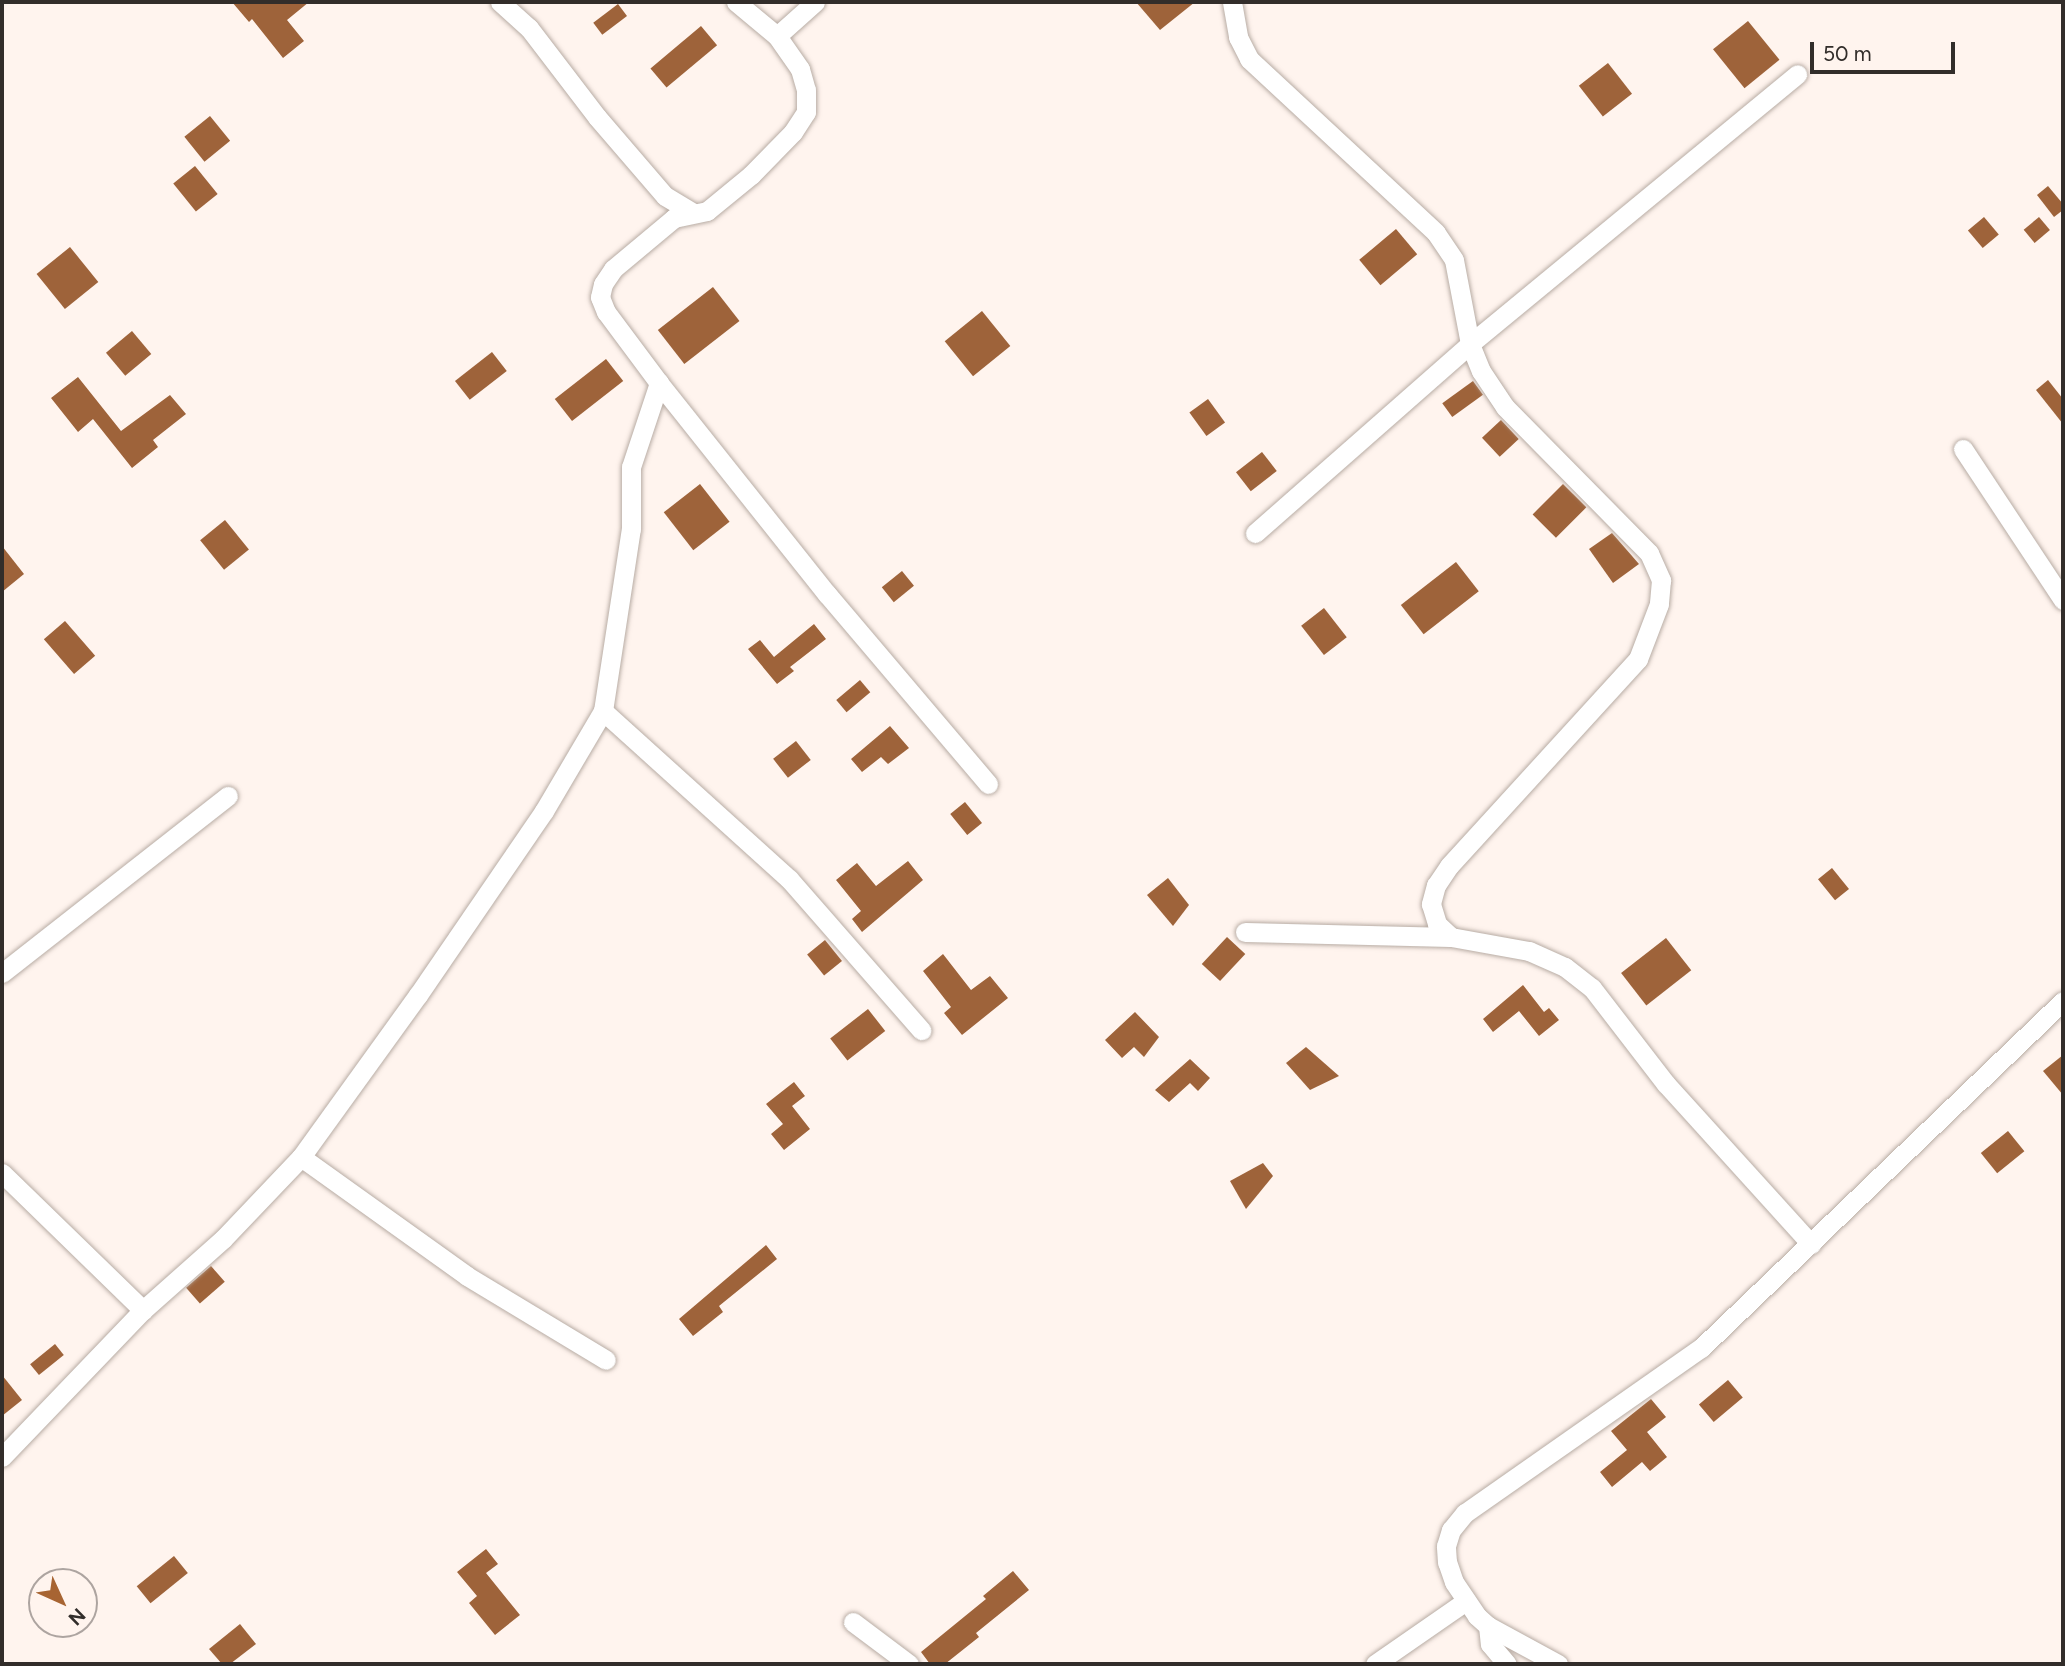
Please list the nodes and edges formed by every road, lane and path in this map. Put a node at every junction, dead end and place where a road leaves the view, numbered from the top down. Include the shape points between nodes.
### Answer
1 (500, 2) edge
2 (736, 2) edge
3 (815, 2) edge
4 (1233, 2) edge
5 (777, 37) junction
6 (1797, 74) dead end
7 (692, 212) junction
8 (1470, 344) junction
9 (659, 383) junction
10 (1963, 449) dead end
11 (1255, 533) dead end
12 (2063, 600) edge
13 (603, 711) junction
14 (988, 784) dead end
15 (228, 796) dead end
16 (1245, 932) dead end
17 (1451, 937) junction
18 (2, 973) edge
19 (2063, 1001) edge
20 (921, 1030) dead end
21 (301, 1157) junction
22 (2, 1173) edge
23 (1811, 1244) junction
24 (143, 1310) junction
25 (606, 1360) dead end
26 (2, 1457) edge
27 (1466, 1601) junction
28 (853, 1622) dead end
29 (1488, 1626) junction
30 (1383, 1662) edge
31 (909, 1664) edge
32 (1507, 1664) edge
33 (1558, 1664) edge

1 - 7 street via 529,28 665,196
2 - 5 street
3 - 5 street
4 - 8 street via 1238,37 1249,59 1436,233 1454,260
5 - 7 street via 800,69 806,112 751,175 707,211
6 - 8 street
7 - 9 street via 674,218 613,269 600,297 606,312
8 - 11 street
8 - 17 street via 1505,407 1648,553 1661,580 1659,604 1639,659 1436,885 1431,904 1437,925
9 - 13 street via 631,467 631,529
9 - 14 street via 827,594
10 - 12 street
13 - 20 street via 789,879
13 - 21 street via 544,811
15 - 18 street
16 - 17 street
17 - 23 street via 1529,951 1565,967 1592,988 1665,1084
19 - 23 street
21 - 24 street via 223,1239
21 - 25 street via 467,1276
22 - 24 street
23 - 27 street via 1701,1348 1465,1513 1451,1530 1446,1546 1447,1562
24 - 26 street
27 - 29 street
27 - 30 street
28 - 31 street
29 - 32 street via 1490,1644
29 - 33 street

